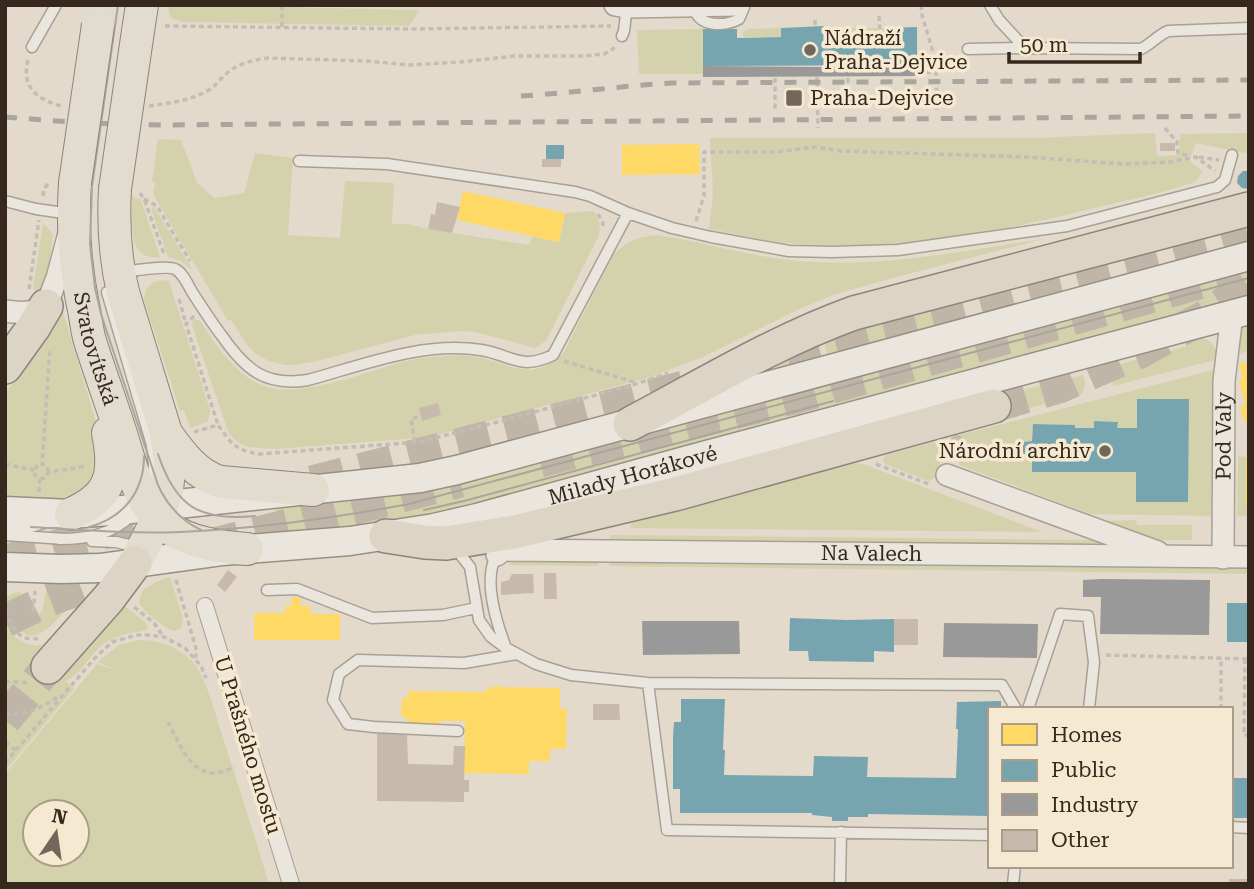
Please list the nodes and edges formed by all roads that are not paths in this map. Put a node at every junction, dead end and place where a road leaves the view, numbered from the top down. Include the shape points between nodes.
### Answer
1 (56, 5) edge
2 (737, 5) edge
3 (745, 5) edge
4 (990, 5) edge
5 (695, 7) edge
6 (100, 15) edge
7 (623, 16) edge
8 (148, 21) edge
9 (1249, 28) edge
10 (32, 47) dead end
11 (1025, 48) junction
12 (968, 49) dead end
13 (1232, 155) dead end
14 (299, 161) dead end
15 (5, 201) edge
16 (1249, 209) edge
17 (628, 213) junction
18 (73, 218) junction
19 (1249, 256) edge
20 (112, 278) junction
21 (5, 311) edge
22 (42, 312) junction
23 (1241, 312) edge
24 (89, 339) junction
25 (5, 367) edge
26 (994, 406) tunnel mouth
27 (630, 424) junction
28 (179, 433) junction
29 (941, 481) road end
30 (313, 490) junction
31 (150, 508) junction
32 (5, 511) edge
33 (5, 525) edge
34 (65, 527) junction
35 (1102, 531) junction
36 (5, 536) edge
37 (386, 536) junction
38 (446, 543) junction
39 (247, 549) junction
40 (497, 555) joint
41 (1114, 557) junction
42 (1173, 557) junction
43 (1249, 557) edge
44 (1223, 558) junction
45 (156, 561) junction
46 (5, 566) edge
47 (267, 590) dead end
48 (205, 606) dead end
49 (476, 608) junction
50 (506, 648) junction
51 (517, 654) junction
52 (55, 663) tunnel mouth
53 (648, 683) junction
54 (1015, 707) edge
55 (1029, 707) edge
56 (1089, 707) edge
57 (458, 731) dead end
58 (841, 832) junction
59 (988, 835) edge
60 (291, 884) edge
61 (840, 884) edge

1 - 10 lane
2 - 5 street
3 - 5 lane via 739,19 721,23 700,20
4 - 11 lane
5 - 7 street
6 - 18 main road, Svatovítská, bridge via 63,181
8 - 20 main road, Svatovítská, bridge via 128,191 114,224
9 - 11 lane via 1168,31 1141,49
11 - 12 lane
13 - 17 lane via 1225,180 1217,187 1067,226 911,248 789,251 672,228
14 - 17 lane via 387,164 575,192
15 - 18 lane
16 - 27 highway via 825,323
17 - 20 lane via 553,355 540,361 523,363 483,350 445,347 308,380 283,381 260,375 234,354 176,269
18 - 22 street via 57,278
18 - 24 main road, Svatovítská via 78,286
19 - 27 main road
20 - 28 main road, Svatovítská
20 - 31 lane via 116,323 154,454
21 - 22 street
22 - 25 highway
23 - 37 main road, Milady Horákové via 477,518
23 - 44 street, Pod Valy via 1224,381
24 - 31 main road, Svatovítská
24 - 34 main road via 111,449 111,474 104,491
26 - 38 highway via 629,506
27 - 30 main road via 420,478
28 - 30 main road via 186,459 210,478
28 - 31 main road, Svatovítská via 169,453 170,473
29 - 35 street
30 - 31 main road
31 - 34 main road
31 - 39 main road via 166,526 193,539
31 - 45 main road
32 - 34 main road
33 - 34 lane
34 - 36 lane
34 - 45 lane via 116,542
35 - 41 street
35 - 42 street
37 - 38 highway
37 - 39 main road, Milady Horákové
38 - 49 lane via 470,567
39 - 45 main road, Milady Horákové
40 - 41 street, Na Valech via 508,550
40 - 50 lane via 492,568 492,604
41 - 42 street, Na Valech
42 - 44 street, Na Valech
43 - 44 street, Na Valech
45 - 46 main road, Milady Horákové via 91,568
45 - 52 highway via 108,598
47 - 49 lane via 297,589 372,618 443,615
48 - 60 street, U Prašného mostu
49 - 50 lane via 478,620
50 - 51 lane
51 - 53 lane via 571,675
51 - 57 lane via 464,663 358,660 339,674 333,700 348,724
53 - 54 lane via 1002,685
53 - 58 lane via 667,830
55 - 56 lane via 1060,614 1088,615 1094,662
58 - 59 lane
58 - 61 lane

